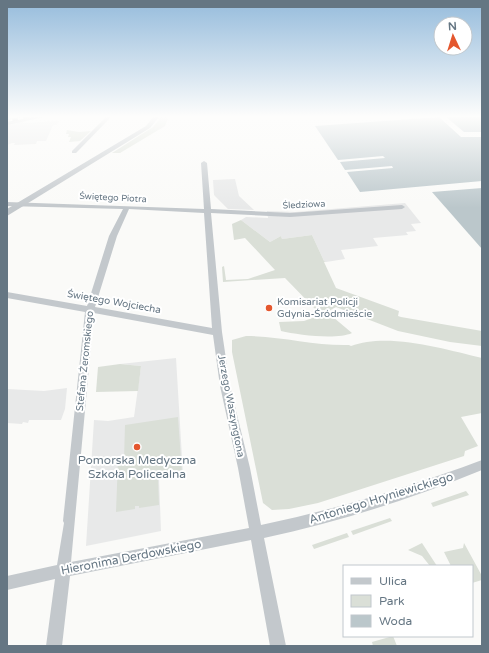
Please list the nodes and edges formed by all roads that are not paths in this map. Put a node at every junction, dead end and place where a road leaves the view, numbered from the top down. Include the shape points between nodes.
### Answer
1 (80, 146) edge
2 (115, 146) edge
3 (74, 152) dead end
4 (204, 164) dead end
5 (7, 204) edge
6 (19, 204) junction
7 (127, 208) junction
8 (402, 208) dead end
9 (207, 211) junction
10 (7, 213) edge
11 (7, 295) edge
12 (90, 309) junction
13 (217, 332) junction
14 (482, 465) edge
15 (255, 533) junction
16 (64, 569) junction
17 (7, 583) edge
18 (54, 646) edge
19 (278, 646) edge

1 - 3 street
2 - 6 street
4 - 9 street, Jerzego Waszyngtona
5 - 6 street, Świętego Piotra
6 - 7 street, Świętego Piotra
6 - 10 street
7 - 9 street, Świętego Piotra
7 - 12 street, Stefana Żeromskiego via 113,236
8 - 9 street, Śledziowa via 296,216
9 - 13 street, Jerzego Waszyngtona
11 - 12 street, Świętego Wojciecha
12 - 13 street, Świętego Wojciecha
12 - 16 street, Stefana Żeromskiego
13 - 15 street, Jerzego Waszyngtona via 225,386 244,468
14 - 15 street, Antoniego Hryniewickiego via 347,511
15 - 16 street, Hieronima Derdowskiego
15 - 19 street, Jerzego Waszyngtona
16 - 17 street, Hieronima Derdowskiego
16 - 18 street, Stefana Żeromskiego

